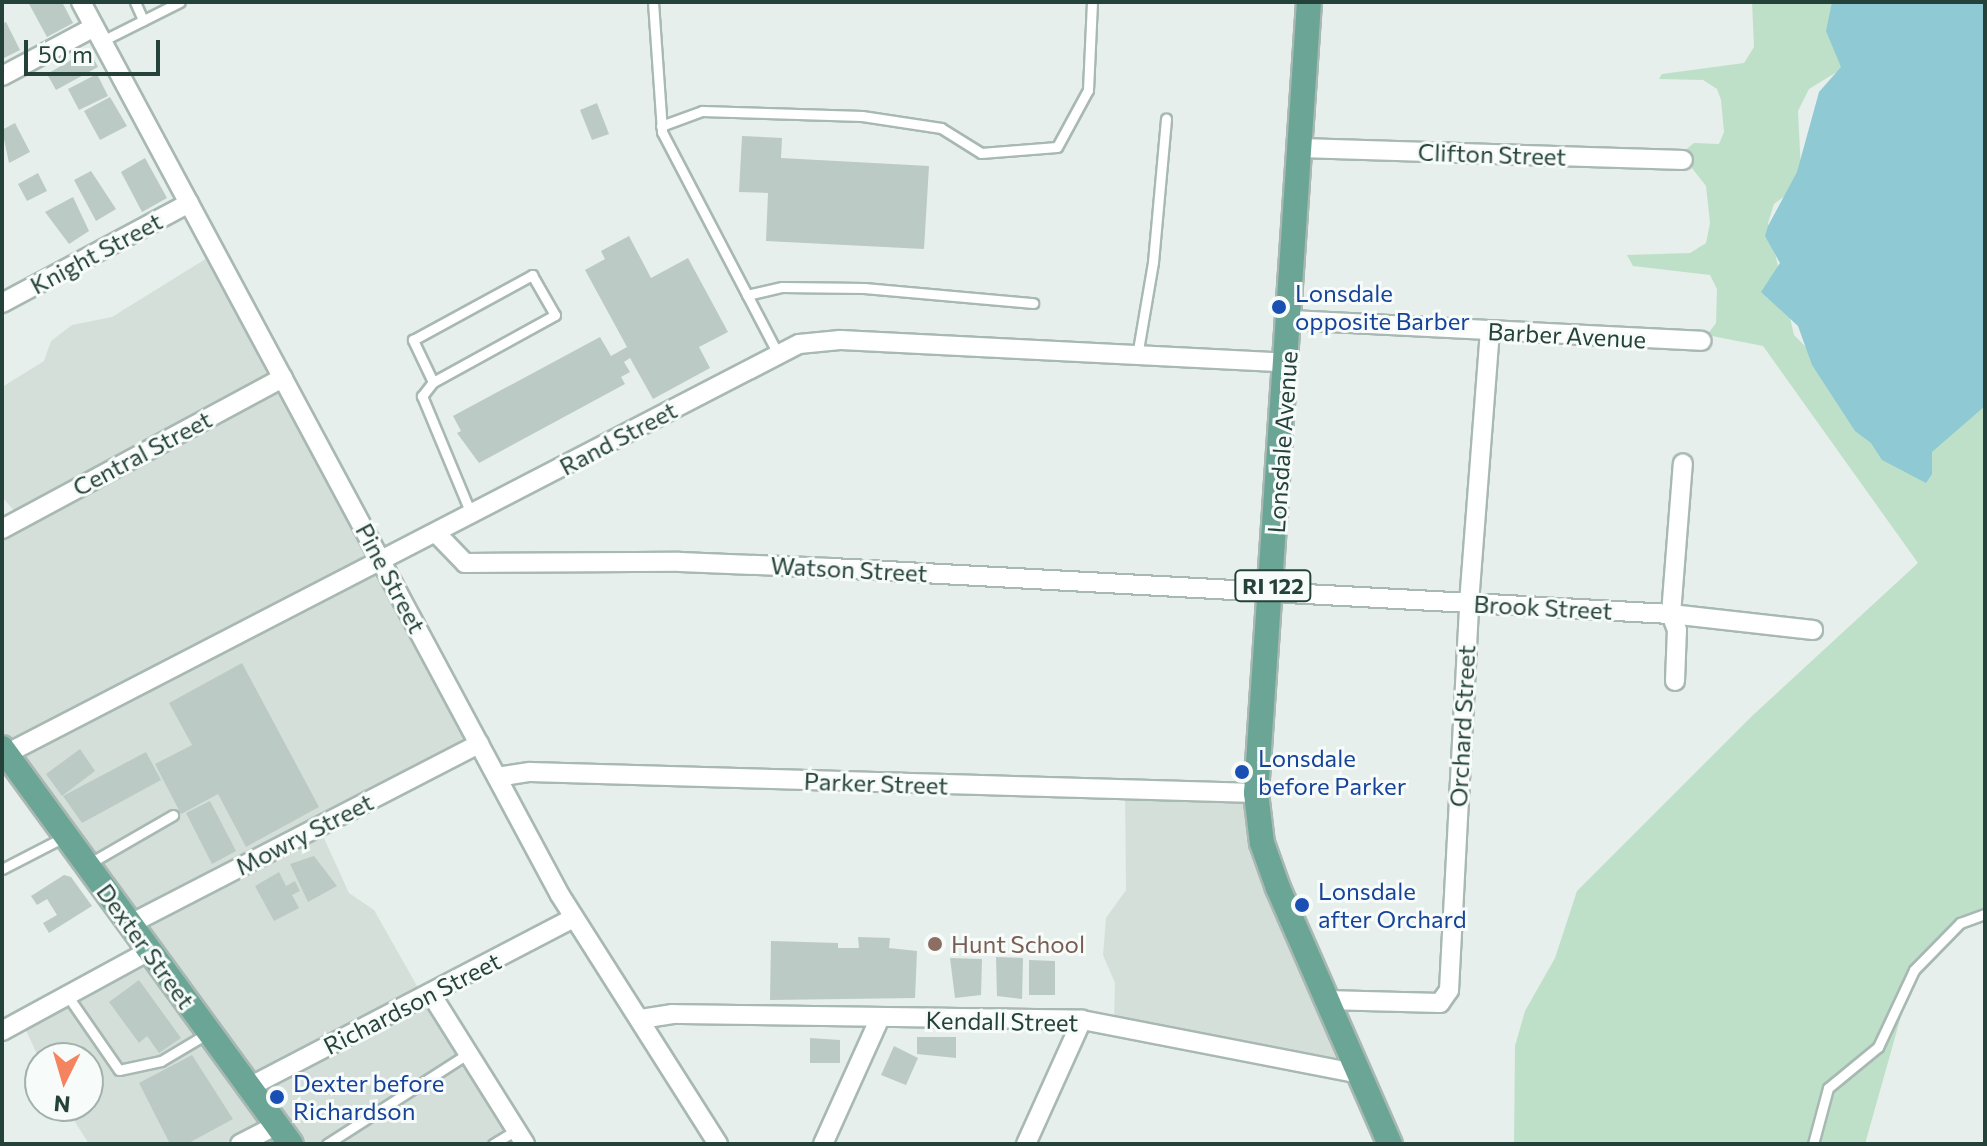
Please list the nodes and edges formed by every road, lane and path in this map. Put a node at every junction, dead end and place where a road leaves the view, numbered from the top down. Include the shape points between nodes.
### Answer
1 (81, 2) edge
2 (135, 2) edge
3 (180, 2) edge
4 (653, 2) edge
5 (1092, 2) edge
6 (1309, 2) edge
7 (143, 20) junction
8 (98, 34) junction
9 (2, 76) edge
10 (1166, 119) dead end
11 (661, 126) junction
12 (1302, 148) junction
13 (1683, 160) dead end
14 (189, 203) junction
15 (747, 295) junction
16 (2, 303) edge
17 (1033, 303) dead end
18 (1290, 320) junction
19 (1490, 331) junction
20 (1701, 341) dead end
21 (778, 354) junction
22 (1137, 356) junction
23 (1287, 363) junction
24 (283, 378) junction
25 (433, 382) junction
26 (1683, 463) dead end
27 (473, 517) junction
28 (2, 529) edge
29 (438, 535) junction
30 (384, 563) junction
31 (1273, 591) junction
32 (1469, 603) junction
33 (1671, 614) junction
34 (1813, 630) dead end
35 (1675, 681) dead end
36 (479, 744) junction
37 (4, 753) edge
38 (497, 777) junction
39 (1256, 793) junction
40 (173, 815) dead end
41 (66, 836) junction
42 (87, 865) junction
43 (2, 869) edge
44 (1985, 914) edge
45 (574, 918) junction
46 (130, 924) junction
47 (149, 951) junction
48 (431, 994) junction
49 (67, 995) junction
50 (1326, 1000) junction
51 (880, 1018) junction
52 (641, 1019) junction
53 (1082, 1020) junction
54 (2, 1031) edge
55 (199, 1039) junction
56 (469, 1053) junction
57 (1359, 1074) junction
58 (249, 1087) junction
59 (284, 1134) edge
60 (521, 1137) edge
61 (240, 1144) edge
62 (327, 1144) edge
63 (493, 1144) edge
64 (718, 1144) edge
65 (823, 1144) edge
66 (1026, 1144) edge
67 (1390, 1144) edge
68 (1813, 1144) edge

1 - 8 street, Pine Street
2 - 7 lane
3 - 7 lane
4 - 11 lane
5 - 11 lane via 1088,90 1057,147 981,153 941,128 862,116 702,111
6 - 12 main road, Lonsdale Avenue / RI 122
7 - 8 lane
8 - 9 street
8 - 14 street, Pine Street
10 - 22 lane via 1153,262
11 - 15 lane
12 - 13 street, Clifton Street
12 - 18 main road, Lonsdale Avenue / RI 122
14 - 16 street, Knight Street
14 - 24 street, Pine Street
15 - 17 lane via 782,287 864,288
15 - 21 lane
18 - 19 street, Barber Avenue
18 - 23 main road, Lonsdale Avenue / RI 122
19 - 20 street, Barber Avenue
19 - 32 street, Orchard Street
21 - 22 street, Rand Street via 816,339
21 - 27 street, Rand Street
22 - 23 street, Rand Street
23 - 31 main road, Lonsdale Avenue / RI 122
24 - 28 street, Central Street
24 - 30 street, Pine Street
25 - 25 lane via 555,315 532,275 413,340
25 - 27 lane via 422,396 424,409
26 - 33 street
27 - 29 street, Rand Street
29 - 30 street, Rand Street
29 - 31 street, Watson Street via 457,560 478,564 680,562
30 - 36 street, Pine Street
30 - 37 street, Rand Street
31 - 32 street, Brook Street
31 - 39 main road, Lonsdale Avenue / RI 122
32 - 33 street, Brook Street
32 - 50 street, Orchard Street via 1447,999
33 - 34 street, Brook Street
33 - 35 street via 1677,630
36 - 38 street, Pine Street
36 - 46 street, Mowry Street
37 - 41 main road, Dexter Street
38 - 39 street, Parker Street via 530,772
38 - 45 street, Pine Street
39 - 50 main road, Lonsdale Avenue / RI 122 via 1262,843
40 - 42 lane
41 - 42 main road, Dexter Street
41 - 43 lane
42 - 46 main road, Dexter Street
44 - 68 lane via 1960,923 1914,970 1878,1047 1828,1088
45 - 48 street, Richardson Street
45 - 52 street, Pine Street
46 - 47 main road, Dexter Street
47 - 49 street
47 - 55 main road, Dexter Street
48 - 56 street
48 - 58 street, Richardson Street
49 - 54 street
49 - 55 lane via 119,1070 161,1061
50 - 57 main road, Lonsdale Avenue / RI 122
51 - 52 street, Kendall Street via 673,1014
51 - 53 street, Kendall Street
51 - 65 street
52 - 64 street, Pine Street
53 - 57 street, Kendall Street
53 - 66 street
55 - 58 main road, Dexter Street
56 - 60 street
56 - 62 lane
57 - 67 main road, Lonsdale Avenue / RI 122
58 - 59 main road, Dexter Street
59 - 61 street
60 - 63 lane

